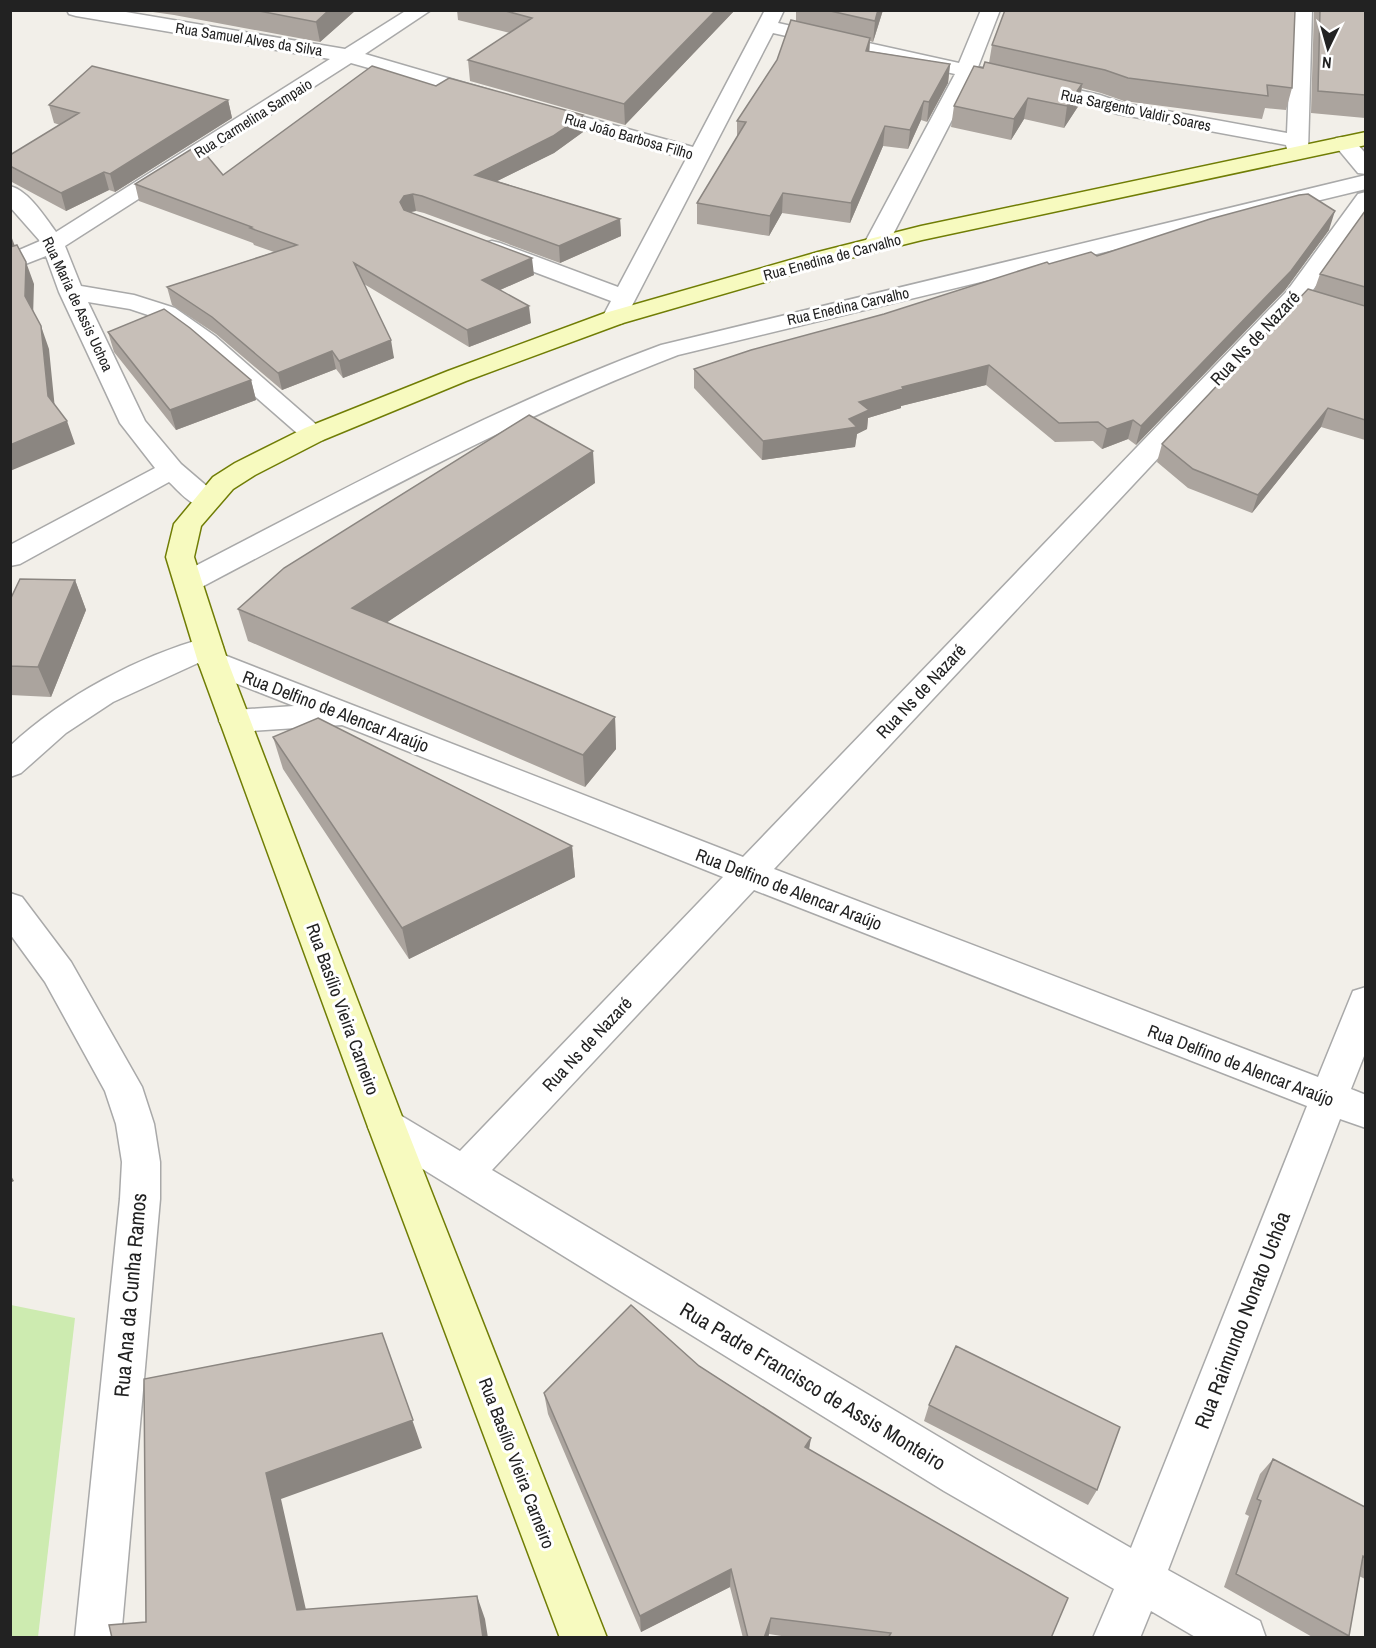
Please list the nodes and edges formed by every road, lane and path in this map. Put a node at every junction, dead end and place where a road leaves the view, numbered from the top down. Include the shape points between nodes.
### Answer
1 (76, 10) edge
2 (422, 10) edge
3 (992, 10) edge
4 (1302, 10) edge
5 (399, 18) edge
6 (770, 18) edge
7 (350, 56) junction
8 (966, 72) junction
9 (1360, 139) edge
10 (1297, 146) junction
11 (700, 156) junction
12 (1365, 168) edge
13 (1365, 182) edge
14 (10, 193) edge
15 (1365, 199) edge
16 (470, 240) edge
17 (53, 244) junction
18 (876, 244) junction
19 (10, 263) edge
20 (71, 292) junction
21 (620, 308) junction
22 (314, 434) junction
23 (171, 470) junction
24 (206, 500) junction
25 (10, 557) edge
26 (188, 582) junction
27 (211, 655) junction
28 (348, 715) junction
29 (235, 722) junction
30 (10, 765) edge
31 (748, 873) junction
32 (10, 907) edge
33 (1365, 1002) edge
34 (1327, 1098) junction
35 (1365, 1112) edge
36 (387, 1127) junction
37 (464, 1173) junction
38 (1142, 1579) junction
39 (98, 1638) edge
40 (584, 1638) edge
41 (1116, 1638) edge
42 (1244, 1638) edge

1 - 7 street, Rua Samuel Alves da Silva
2 - 5 street, Rua Carmelina Sampaio
3 - 8 street
4 - 10 street
5 - 7 street, Rua Carmelina Sampaio
6 - 8 street, Rua Sargento Valdir Soares
6 - 11 street
7 - 11 street, Rua João Barbosa Filho
7 - 17 street, Rua Carmelina Sampaio
8 - 10 street, Rua Sargento Valdir Soares
8 - 18 street
9 - 10 main road, Rua Enedina de Carvalho
9 - 12 street
10 - 18 main road, Rua Enedina de Carvalho
11 - 21 street
13 - 26 street, Rua Enedina Carvalho via 670,350 610,370 353,495
14 - 17 street, Rua Maria de Assis Uchoa
15 - 31 street, Rua Ns de Nazaré via 1306,299
16 - 21 street
17 - 19 street, Rua Carmelina Sampaio
17 - 20 street, Rua Maria de Assis Uchoa
18 - 21 main road, Rua Enedina de Carvalho
20 - 22 street via 134,302 166,313 206,341
20 - 23 street, Rua Maria de Assis Uchoa via 133,423
21 - 22 main road, Rua Enedina de Carvalho
22 - 24 main road, Rua Basílio Vieira Carneiro via 245,469
23 - 24 street, Rua Maria de Assis Uchoa
23 - 25 street
24 - 26 main road, Rua Basílio Vieira Carneiro via 188,524 183,542 180,557
26 - 27 main road, Rua Basílio Vieira Carneiro
27 - 28 street, Rua Delfino de Alencar Araújo
27 - 29 main road, Rua Basílio Vieira Carneiro
27 - 30 street via 112,688 79,707
28 - 29 street
28 - 31 street, Rua Delfino de Alencar Araújo
29 - 36 main road, Rua Basílio Vieira Carneiro
31 - 34 street, Rua Delfino de Alencar Araújo
31 - 37 street, Rua Ns de Nazaré
32 - 39 street, Rua Ana da Cunha Ramos via 58,972 123,1087 135,1124 141,1162
33 - 34 street, Rua Raimundo Nonato Uchôa
34 - 35 street, Rua Delfino de Alencar Araújo
34 - 38 street, Rua Raimundo Nonato Uchôa
36 - 37 street, Rua Padre Francisco de Assis Monteiro
36 - 40 main road, Rua Basílio Vieira Carneiro
37 - 38 street, Rua Padre Francisco de Assis Monteiro via 960,1475
38 - 41 street, Rua Raimundo Nonato Uchôa
38 - 42 street, Rua Padre Francisco de Assis Monteiro

